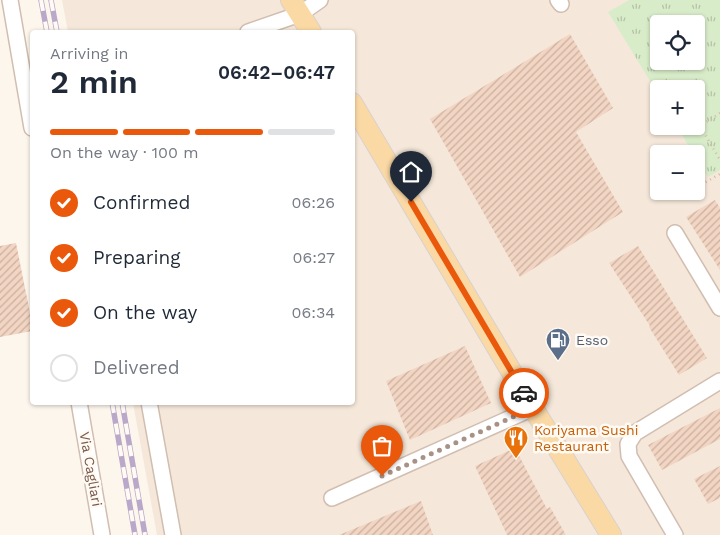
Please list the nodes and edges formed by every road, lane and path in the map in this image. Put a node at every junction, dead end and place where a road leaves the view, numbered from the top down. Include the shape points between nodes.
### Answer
1 (10, 0) edge
2 (320, 0) edge
3 (296, 7) edge
4 (252, 30) edge
5 (310, 30) edge
6 (355, 108) edge
7 (720, 113) edge
8 (30, 116) edge
9 (720, 160) edge
10 (720, 174) edge
11 (705, 182) edge
12 (675, 233) dead end
13 (720, 308) edge
14 (720, 381) edge
15 (80, 405) edge
16 (150, 405) edge
17 (533, 408) junction
18 (332, 498) dead end
19 (102, 535) edge
20 (173, 535) edge
21 (611, 535) edge
22 (675, 535) edge

1 - 8 street
2 - 3 street
3 - 4 street
3 - 5 main road
6 - 17 main road
7 - 9 path via 700,126
10 - 11 path
12 - 13 street
14 - 22 street via 635,433 628,444 629,456
15 - 19 street, Via Cagliari
16 - 20 street
17 - 18 street
17 - 21 main road

